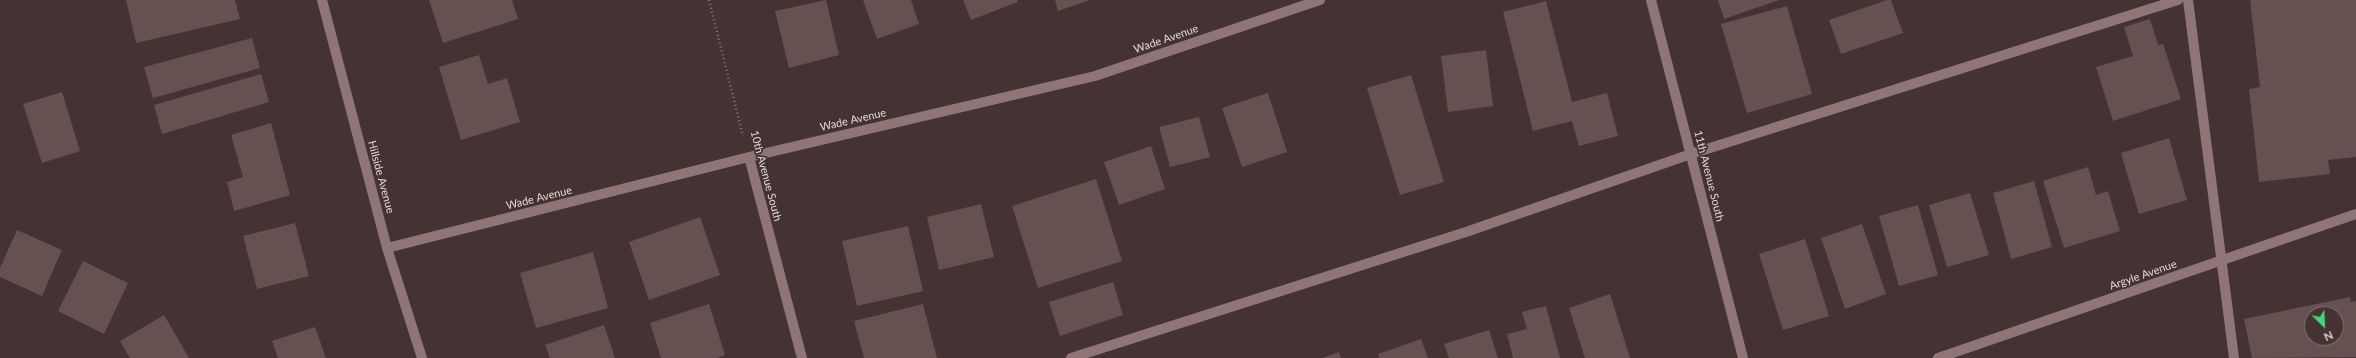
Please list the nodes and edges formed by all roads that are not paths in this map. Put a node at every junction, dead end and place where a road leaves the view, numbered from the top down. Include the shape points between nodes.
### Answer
1 (322, 0) edge
2 (1320, 0) edge
3 (1651, 0) edge
4 (2178, 0) edge
5 (2188, 0) edge
6 (1691, 154) junction
7 (749, 158) junction
8 (2356, 214) edge
9 (387, 248) junction
10 (2223, 260) junction
11 (422, 358) edge
12 (802, 358) edge
13 (1071, 358) edge
14 (1743, 358) edge
15 (1938, 358) edge
16 (2234, 358) edge

1 - 9 street, Hillside Avenue
2 - 7 street, Wade Avenue via 1095,76
3 - 6 street, 11th Avenue South
4 - 6 street
5 - 10 street
6 - 13 street via 1466,232
6 - 14 street, 11th Avenue South
7 - 9 street, Wade Avenue
7 - 12 street, 10th Avenue South
8 - 10 street, Argyle Avenue
9 - 11 street, Hillside Avenue
10 - 15 street, Argyle Avenue
10 - 16 street

